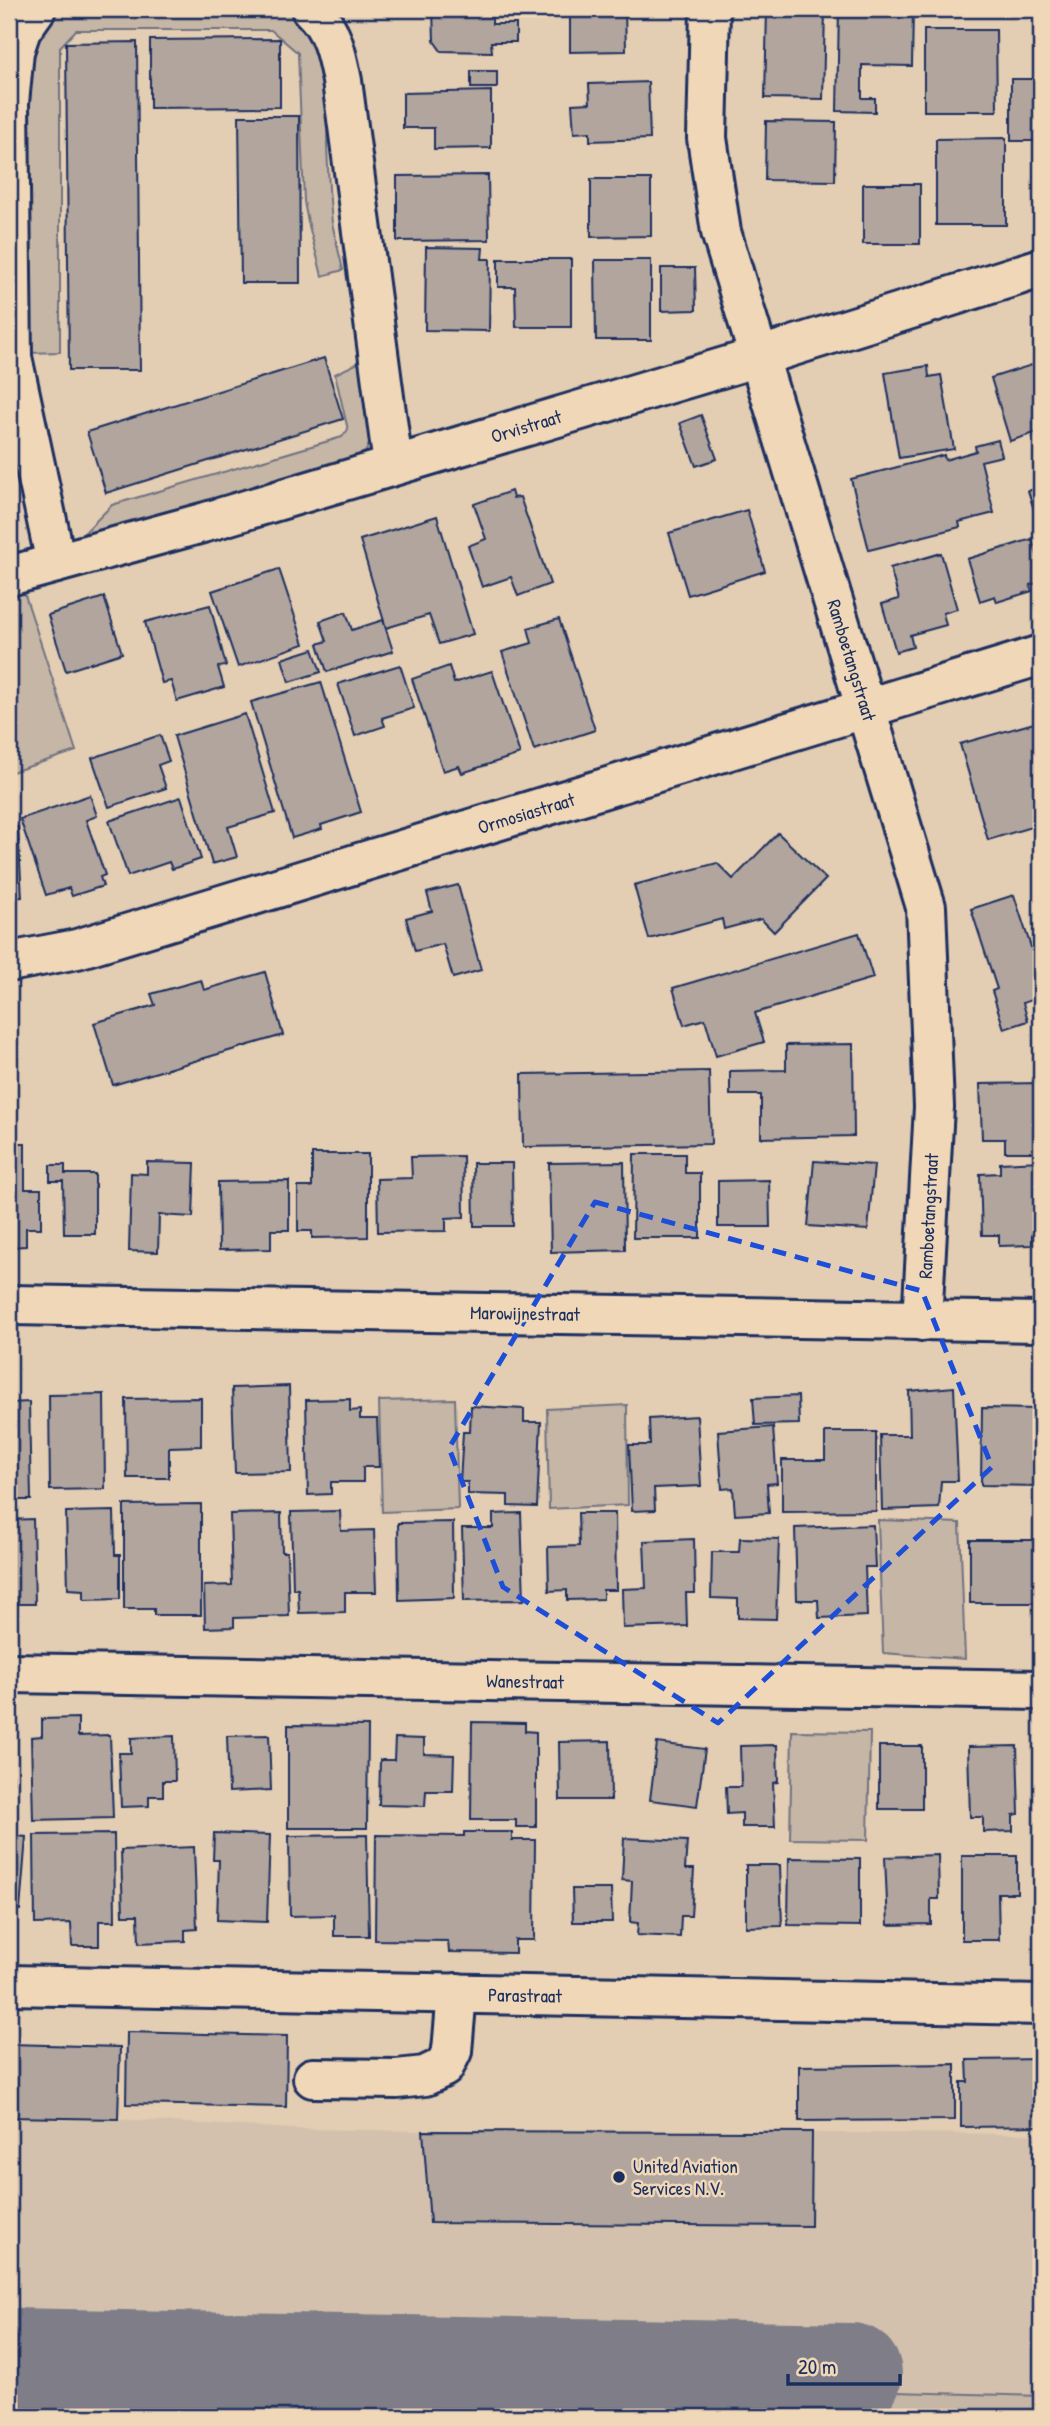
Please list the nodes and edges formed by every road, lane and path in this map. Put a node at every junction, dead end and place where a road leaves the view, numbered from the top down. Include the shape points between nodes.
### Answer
1 (37, 9) edge
2 (311, 9) edge
3 (710, 9) edge
4 (1041, 268) edge
5 (758, 357) junction
6 (393, 465) junction
7 (56, 563) junction
8 (9, 576) edge
9 (1041, 655) edge
10 (867, 709) junction
11 (9, 962) edge
12 (9, 1305) edge
13 (922, 1321) junction
14 (1041, 1322) edge
15 (9, 1673) edge
16 (1041, 1690) edge
17 (9, 1985) edge
18 (457, 1993) junction
19 (1041, 2005) edge
20 (313, 2078) dead end

1 - 7 street via 21,30 9,103 12,357
2 - 6 street via 335,45 342,81
3 - 5 street, Ramboetangstraat via 707,138 721,232
4 - 5 street, Orvistraat
5 - 6 street, Orvistraat
5 - 10 street, Ramboetangstraat
6 - 7 street, Orvistraat
7 - 8 street, Orvistraat
9 - 10 street, Ormosiastraat
10 - 11 street, Ormosiastraat via 77,949
10 - 13 street, Ramboetangstraat via 926,907 934,1107
12 - 13 street, Marowijnestraat
13 - 14 street, Marowijnestraat
15 - 16 street, Wanestraat
17 - 18 street, Parastraat
18 - 19 street, Parastraat
18 - 20 street via 453,2051 444,2067 425,2076 397,2079

